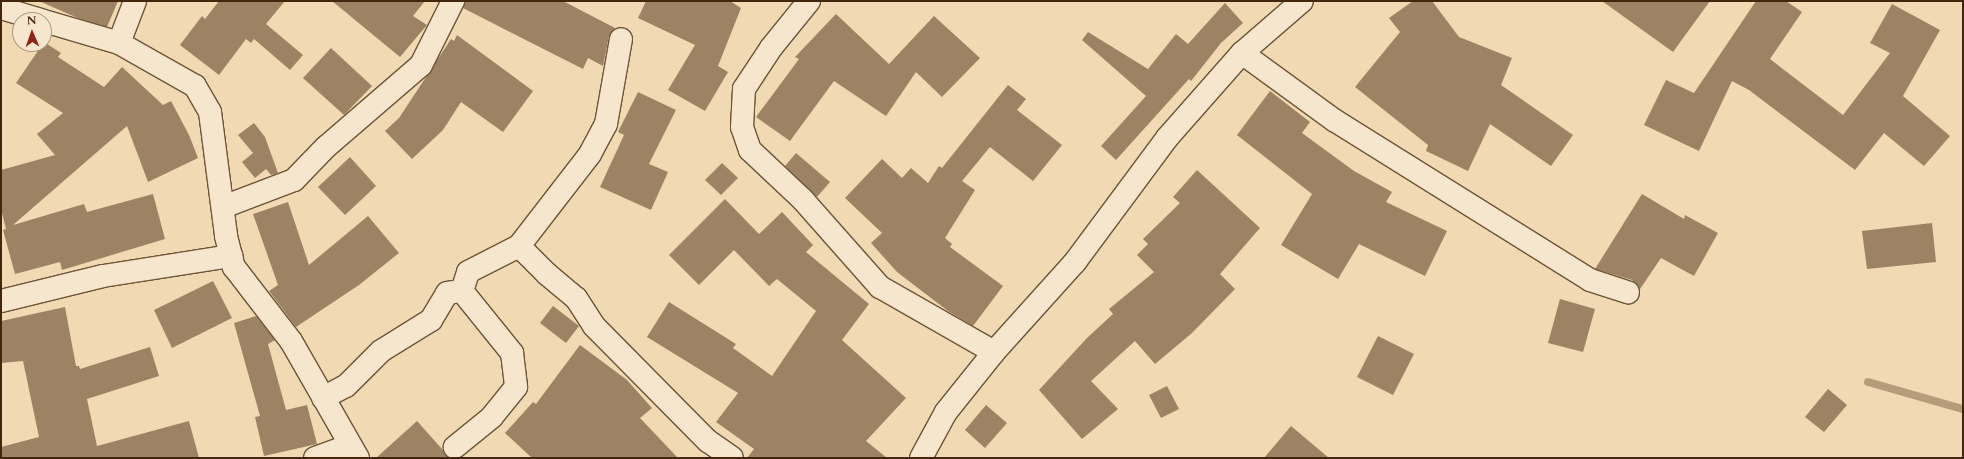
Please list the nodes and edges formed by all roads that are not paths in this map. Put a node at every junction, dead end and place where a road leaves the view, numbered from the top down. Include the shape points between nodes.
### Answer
1 (135, 1) edge
2 (453, 1) edge
3 (809, 1) edge
4 (1302, 1) edge
5 (1, 8) edge
6 (15, 12) edge
7 (52, 23) edge
8 (621, 39) dead end
9 (120, 43) junction
10 (1242, 53) junction
11 (223, 207) junction
12 (519, 246) junction
13 (231, 256) junction
14 (462, 291) junction
15 (1628, 292) dead end
16 (1, 302) edge
17 (994, 352) junction
18 (323, 398) junction
19 (455, 447) dead end
20 (354, 452) edge
21 (315, 458) edge
22 (732, 458) edge
23 (921, 458) edge

1 - 9 street
2 - 11 street via 421,64 326,147 294,180
3 - 17 street via 771,48 744,89 742,127 750,150 803,200 880,287
4 - 10 street
5 - 6 street
7 - 9 street
8 - 12 street via 606,124 590,154
9 - 11 street via 195,86 210,112
10 - 15 street via 1334,120 1590,280
10 - 17 street via 1167,138 1075,262
11 - 13 street
12 - 14 street via 468,272
12 - 22 street via 576,298 594,326 708,441
13 - 16 street via 103,276
13 - 18 street via 234,267 291,341
14 - 18 street via 448,293 431,320 381,350 346,386
14 - 19 street via 512,353 516,387 492,417
17 - 23 street via 946,412
18 - 20 street
20 - 21 street

